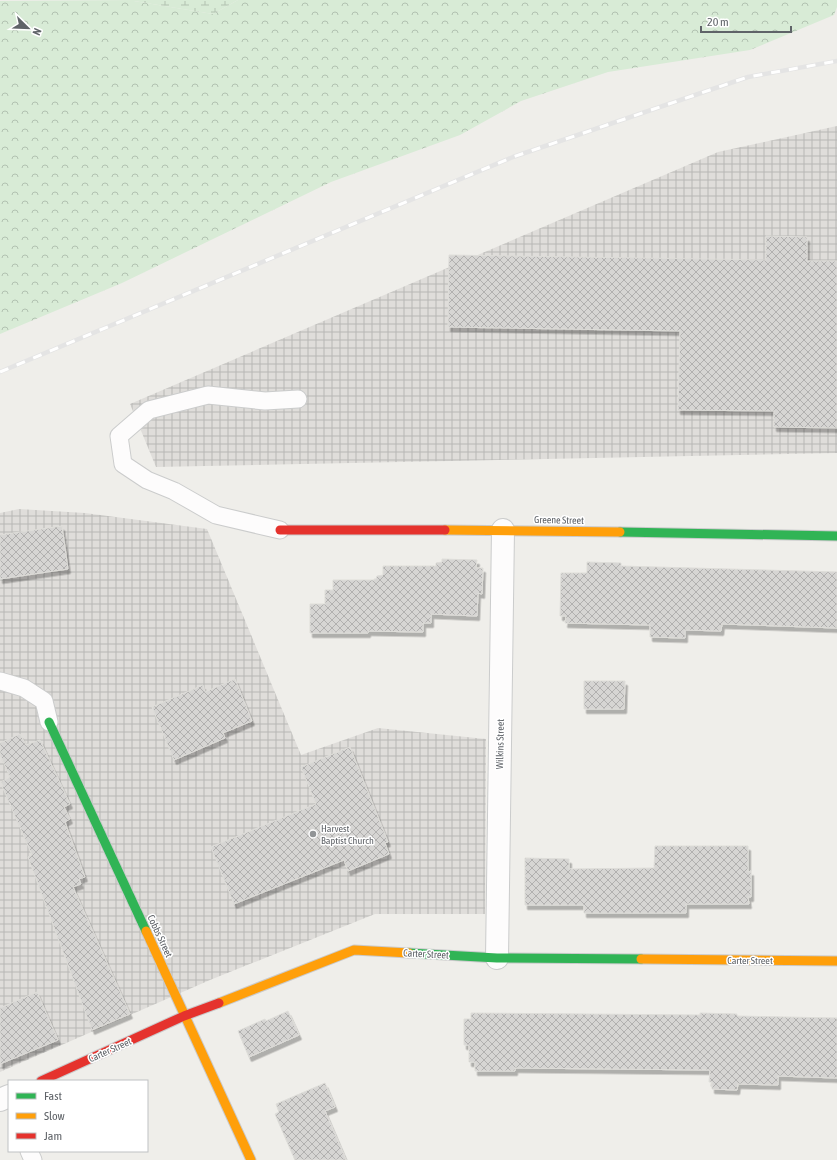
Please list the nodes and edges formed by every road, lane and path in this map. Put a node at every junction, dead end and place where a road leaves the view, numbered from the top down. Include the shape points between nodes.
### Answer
1 (298, 399) dead end
2 (280, 530) joint
3 (503, 530) junction
4 (837, 536) edge
5 (0, 681) edge
6 (49, 722) joint
7 (497, 958) junction
8 (837, 961) edge
9 (184, 1016) junction
10 (43, 1080) edge
11 (251, 1160) edge

1 - 2 lane via 265,401 208,395 149,410 119,436 123,464 147,480 174,491 216,515
2 - 3 street, Greene Street
3 - 4 street, Greene Street
3 - 7 street, Wilkins Street
5 - 6 lane via 24,688 44,701
6 - 9 street, Cobbs Street
7 - 8 street, Carter Street
7 - 9 street, Carter Street via 354,950
9 - 10 street, Carter Street
9 - 11 street, Cobbs Street

